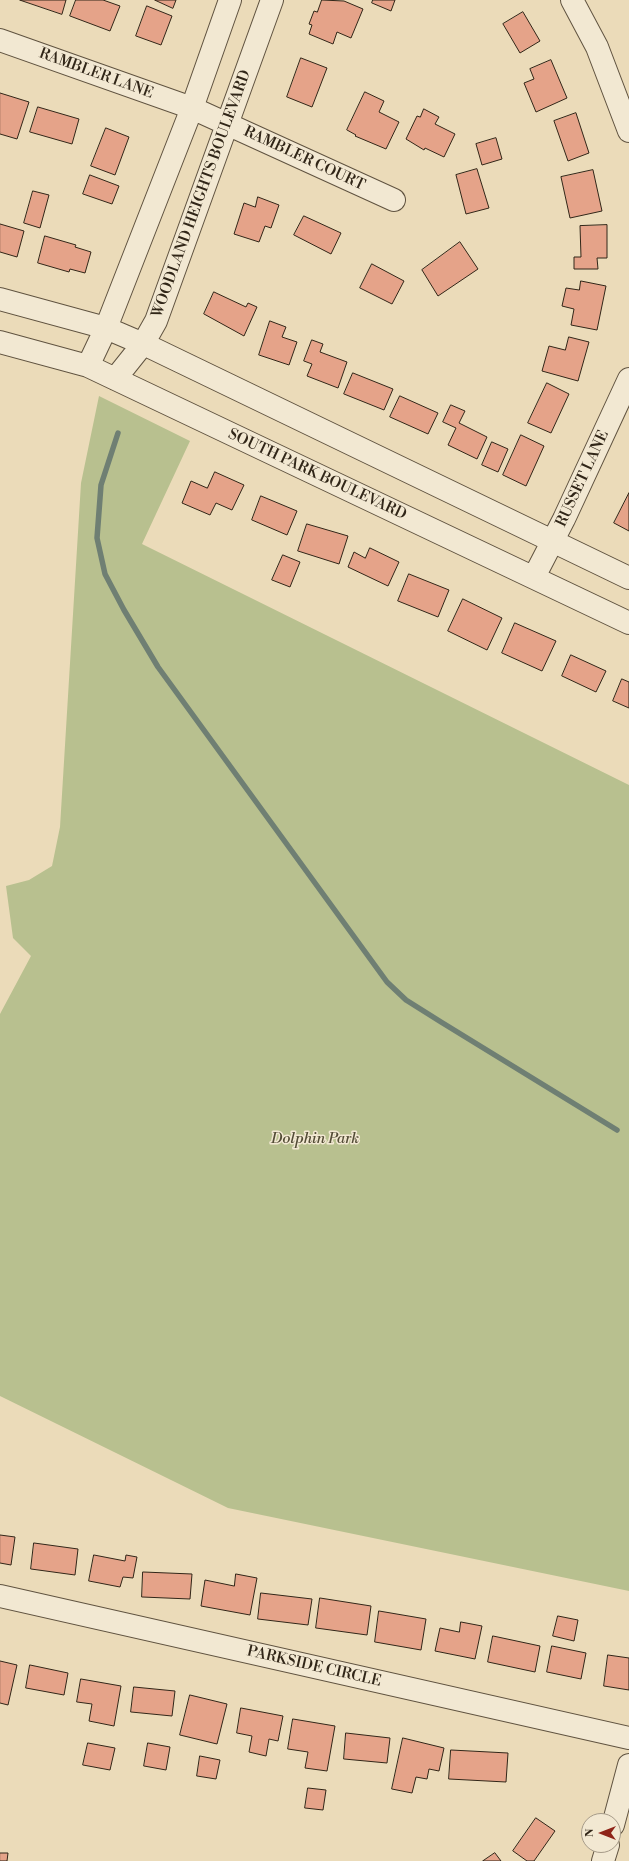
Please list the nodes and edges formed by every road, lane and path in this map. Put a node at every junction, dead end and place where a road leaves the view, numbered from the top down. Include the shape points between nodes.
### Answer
1 (230, 0) edge
2 (272, 0) edge
3 (572, 0) edge
4 (0, 40) edge
5 (192, 108) junction
6 (228, 124) junction
7 (629, 131) edge
8 (394, 200) dead end
9 (0, 299) edge
10 (106, 328) junction
11 (0, 342) edge
12 (143, 344) junction
13 (88, 366) junction
14 (115, 378) junction
15 (629, 379) edge
16 (553, 541) junction
17 (534, 577) junction
18 (629, 578) edge
19 (629, 623) edge
20 (0, 1596) edge
21 (629, 1738) edge
22 (629, 1765) edge
23 (616, 1813) edge

1 - 5 street
2 - 6 street, WOODLAND HEIGHTS BOULEVARD
3 - 7 street via 597,47
4 - 5 street, RAMBLER LANE
5 - 6 street, RAMBLER COURT
5 - 10 street
6 - 8 street, RAMBLER COURT
6 - 12 street, WOODLAND HEIGHTS BOULEVARD via 156,321
9 - 10 street
10 - 12 street
10 - 13 street
11 - 13 street, SOUTH PARK BOULEVARD
12 - 14 street, WOODLAND HEIGHTS BOULEVARD
12 - 16 street
13 - 14 street, SOUTH PARK BOULEVARD
14 - 17 street, SOUTH PARK BOULEVARD
15 - 16 street, RUSSET LANE
16 - 17 street, RUSSET LANE
16 - 18 street
17 - 19 street, SOUTH PARK BOULEVARD
20 - 21 street, PARKSIDE CIRCLE
22 - 23 street

